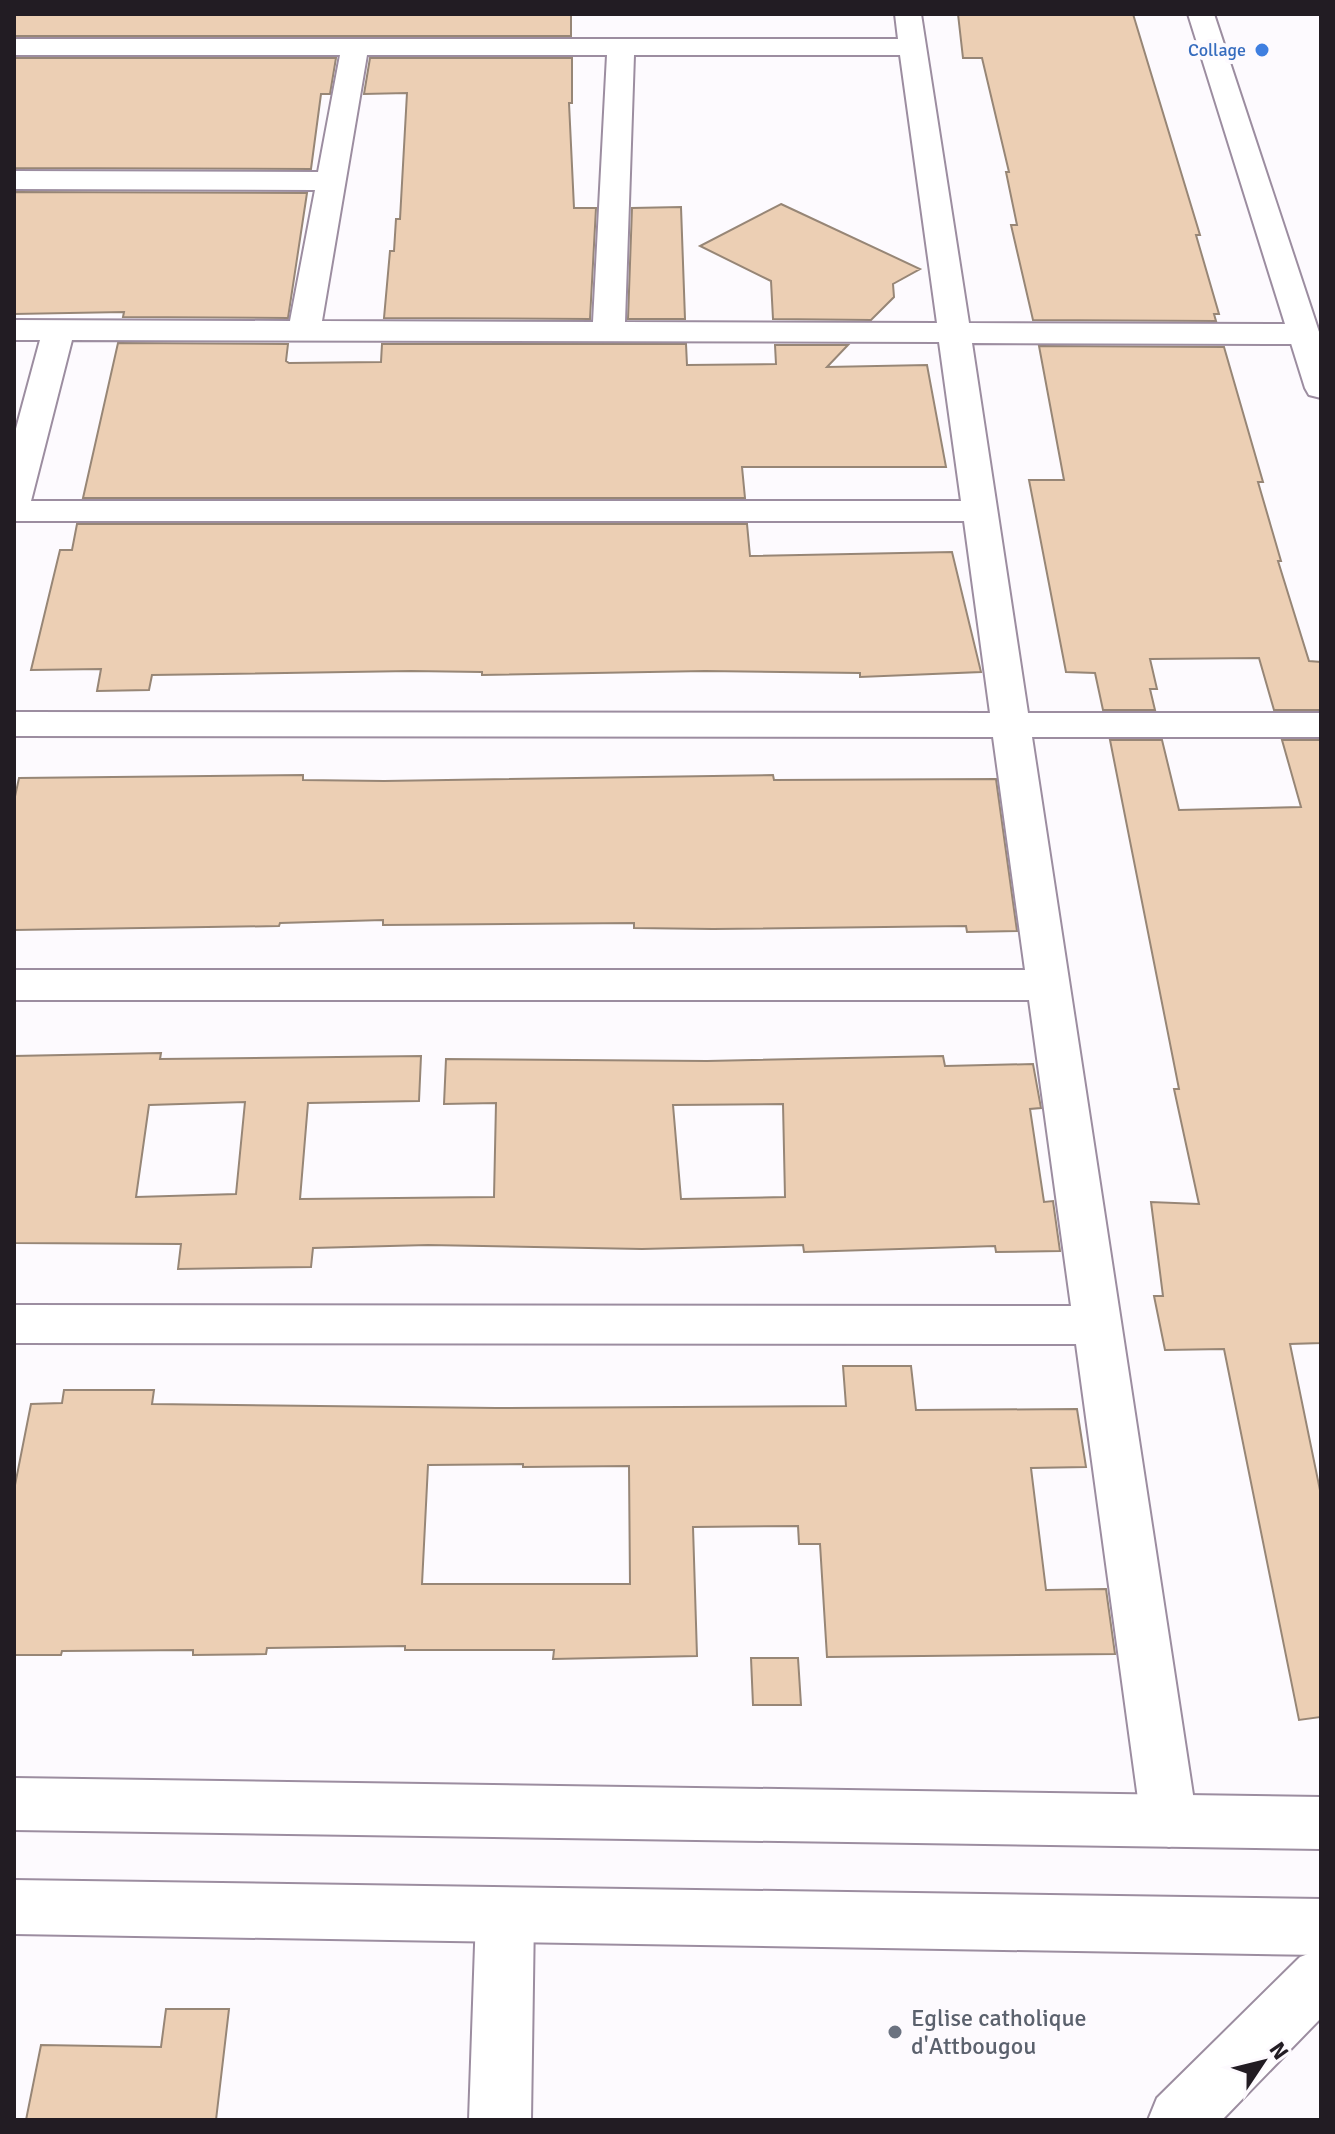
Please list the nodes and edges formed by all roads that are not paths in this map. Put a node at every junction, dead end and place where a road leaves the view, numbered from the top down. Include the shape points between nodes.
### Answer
1 (1201, 14) edge
2 (910, 30) edge
3 (14, 47) edge
4 (355, 47) junction
5 (621, 47) junction
6 (14, 180) edge
7 (331, 181) junction
8 (14, 330) edge
9 (59, 330) junction
10 (304, 331) junction
11 (609, 332) junction
12 (954, 333) junction
13 (1304, 334) junction
14 (1321, 388) edge
15 (14, 500) edge
16 (14, 511) edge
17 (979, 511) junction
18 (14, 724) edge
19 (1011, 725) junction
20 (1321, 725) edge
21 (14, 985) edge
22 (1048, 985) junction
23 (14, 1324) edge
24 (1098, 1325) junction
25 (14, 1804) edge
26 (1169, 1821) junction
27 (1321, 1823) edge
28 (14, 1907) edge
29 (505, 1916) junction
30 (1321, 1927) edge
31 (1321, 1977) edge
32 (500, 2120) edge
33 (1179, 2120) edge

1 - 13 street
2 - 5 street
2 - 12 street
3 - 4 street
4 - 5 street
4 - 7 street
5 - 11 street
6 - 7 street
7 - 10 street
8 - 9 street
9 - 10 street
9 - 15 street
10 - 11 street
11 - 12 street
12 - 13 street
12 - 17 street
13 - 14 street
16 - 17 street
17 - 19 street
18 - 19 street
19 - 20 street
19 - 22 street
21 - 22 street
22 - 24 street
23 - 24 street
24 - 26 street
25 - 26 street
26 - 27 street
28 - 29 street
29 - 30 street
29 - 32 street
31 - 33 street

